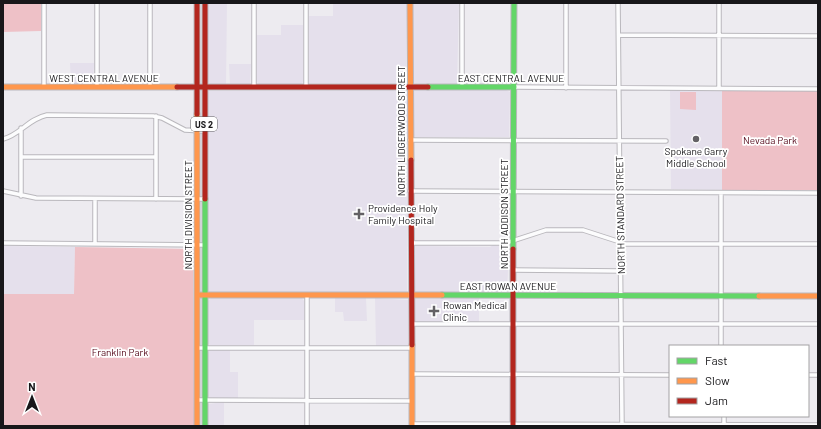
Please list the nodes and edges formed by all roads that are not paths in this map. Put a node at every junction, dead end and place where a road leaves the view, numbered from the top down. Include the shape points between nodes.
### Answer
1 (44, 3) edge
2 (97, 3) edge
3 (150, 3) edge
4 (197, 3) edge
5 (205, 3) edge
6 (254, 3) edge
7 (306, 3) edge
8 (410, 3) edge
9 (462, 3) edge
10 (514, 3) edge
11 (566, 3) edge
12 (618, 3) edge
13 (719, 3) edge
14 (619, 35) junction
15 (719, 36) junction
16 (818, 36) edge
17 (3, 86) edge
18 (44, 87) junction
19 (97, 87) junction
20 (150, 87) junction
21 (197, 87) junction
22 (204, 87) junction
23 (254, 87) junction
24 (306, 87) junction
25 (410, 87) junction
26 (462, 87) junction
27 (514, 87) junction
28 (619, 87) junction
29 (566, 88) junction
30 (719, 88) junction
31 (818, 89) edge
32 (156, 116) junction
33 (21, 128) junction
34 (197, 131) junction
35 (204, 131) junction
36 (3, 139) edge
37 (514, 139) junction
38 (410, 140) junction
39 (619, 141) junction
40 (666, 141) dead end
41 (21, 157) junction
42 (156, 158) junction
43 (513, 191) junction
44 (3, 192) edge
45 (410, 192) junction
46 (620, 192) junction
47 (721, 193) junction
48 (818, 193) edge
49 (21, 196) junction
50 (197, 198) junction
51 (204, 198) junction
52 (95, 199) junction
53 (156, 199) junction
54 (513, 241) junction
55 (3, 243) edge
56 (411, 243) junction
57 (620, 243) junction
58 (95, 244) junction
59 (721, 244) junction
60 (818, 244) edge
61 (197, 245) junction
62 (204, 245) junction
63 (513, 270) junction
64 (621, 271) junction
65 (197, 295) junction
66 (411, 295) junction
67 (512, 295) junction
68 (204, 296) junction
69 (307, 296) junction
70 (621, 296) junction
71 (721, 296) junction
72 (818, 296) edge
73 (412, 324) junction
74 (513, 324) junction
75 (818, 324) edge
76 (621, 325) junction
77 (721, 325) junction
78 (722, 345) edge
79 (197, 348) junction
80 (204, 348) junction
81 (307, 348) junction
82 (411, 348) junction
83 (412, 374) junction
84 (513, 374) junction
85 (622, 375) junction
86 (669, 375) edge
87 (197, 400) junction
88 (204, 400) junction
89 (307, 400) junction
90 (412, 401) junction
91 (412, 425) edge
92 (513, 425) edge
93 (622, 425) edge
94 (724, 425) edge
95 (818, 425) edge
96 (197, 426) edge
97 (204, 426) edge
98 (307, 426) edge

1 - 18 street
2 - 19 street
3 - 20 street
4 - 21 street, NORTH DIVISION STREET / US 2
5 - 22 street, NORTH DIVISION STREET / US 2
6 - 23 street
7 - 24 street
8 - 25 street, NORTH LIDGERWOOD STREET
9 - 26 street
10 - 27 street, NORTH ADDISON STREET
11 - 29 street
12 - 14 street, NORTH STANDARD STREET
13 - 15 street
14 - 15 street
14 - 28 street, NORTH STANDARD STREET
15 - 16 street
15 - 30 street
17 - 18 street, WEST CENTRAL AVENUE
18 - 19 street, WEST CENTRAL AVENUE
19 - 20 street, WEST CENTRAL AVENUE
20 - 21 street, WEST CENTRAL AVENUE
21 - 22 street, WEST CENTRAL AVENUE
21 - 34 street, NORTH DIVISION STREET / US 2
22 - 23 street, EAST CENTRAL AVENUE
22 - 35 street, NORTH DIVISION STREET / US 2
23 - 24 street, EAST CENTRAL AVENUE
24 - 25 street, EAST CENTRAL AVENUE
25 - 26 street, EAST CENTRAL AVENUE
25 - 38 street, NORTH LIDGERWOOD STREET
26 - 27 street, EAST CENTRAL AVENUE
27 - 29 street, EAST CENTRAL AVENUE
27 - 37 street, NORTH ADDISON STREET
28 - 29 street, EAST CENTRAL AVENUE
28 - 30 street, EAST CENTRAL AVENUE
28 - 39 street, NORTH STANDARD STREET
30 - 31 street, EAST CENTRAL AVENUE
32 - 33 street via 47,115 37,117
32 - 34 street via 182,129
32 - 42 street
33 - 36 street via 9,138
33 - 41 street
34 - 35 street
34 - 50 street, NORTH DIVISION STREET / US 2
35 - 51 street, NORTH DIVISION STREET / US 2
37 - 38 street
37 - 39 street
37 - 43 street, NORTH ADDISON STREET
38 - 45 street, NORTH LIDGERWOOD STREET
39 - 40 street
39 - 46 street, NORTH STANDARD STREET
41 - 42 street
41 - 49 street
42 - 53 street
43 - 45 street
43 - 46 street
43 - 54 street, NORTH ADDISON STREET
44 - 49 street
45 - 56 street, NORTH LIDGERWOOD STREET
46 - 47 street
46 - 57 street, NORTH STANDARD STREET
47 - 48 street
47 - 59 street
49 - 52 street
50 - 51 street
50 - 53 street
50 - 61 street, NORTH DIVISION STREET / US 2
51 - 62 street, NORTH DIVISION STREET / US 2
52 - 53 street
52 - 58 street
54 - 56 street
54 - 57 street via 546,230 583,230
54 - 63 street, NORTH ADDISON STREET
55 - 58 street
56 - 66 street, NORTH LIDGERWOOD STREET
57 - 59 street
57 - 64 street, NORTH STANDARD STREET
58 - 61 street
59 - 60 street
59 - 71 street
61 - 62 street
61 - 65 street, NORTH DIVISION STREET / US 2
62 - 68 street, NORTH DIVISION STREET / US 2
63 - 64 street
63 - 67 street, NORTH ADDISON STREET
64 - 70 street, NORTH STANDARD STREET
65 - 68 street, EAST ROWAN AVENUE
65 - 79 street, NORTH DIVISION STREET / US 2
66 - 67 street, EAST ROWAN AVENUE
66 - 69 street, EAST ROWAN AVENUE
66 - 73 street, NORTH LIDGERWOOD STREET
67 - 70 street, EAST ROWAN AVENUE
67 - 74 street, NORTH ADDISON STREET
68 - 69 street, EAST ROWAN AVENUE
68 - 80 street, NORTH DIVISION STREET / US 2
69 - 81 street
70 - 71 street, EAST ROWAN AVENUE
70 - 76 street, NORTH STANDARD STREET
71 - 72 street, EAST ROWAN AVENUE
71 - 77 street
73 - 74 street
73 - 82 street, NORTH LIDGERWOOD STREET
74 - 76 street
74 - 84 street, NORTH ADDISON STREET
75 - 77 street
76 - 77 street
76 - 85 street, NORTH STANDARD STREET
77 - 78 street
79 - 80 street
79 - 87 street, NORTH DIVISION STREET / US 2
80 - 81 street
80 - 88 street, NORTH DIVISION STREET / US 2
81 - 82 street
81 - 89 street
82 - 83 street, NORTH LIDGERWOOD STREET
83 - 84 street
83 - 90 street, NORTH LIDGERWOOD STREET
84 - 85 street
84 - 92 street, NORTH ADDISON STREET
85 - 86 street
85 - 93 street, NORTH STANDARD STREET
87 - 88 street
87 - 96 street, NORTH DIVISION STREET / US 2
88 - 89 street
88 - 97 street, NORTH DIVISION STREET / US 2
89 - 90 street
89 - 98 street
90 - 91 street, NORTH LIDGERWOOD STREET
91 - 92 street
92 - 93 street
93 - 94 street
94 - 95 street

